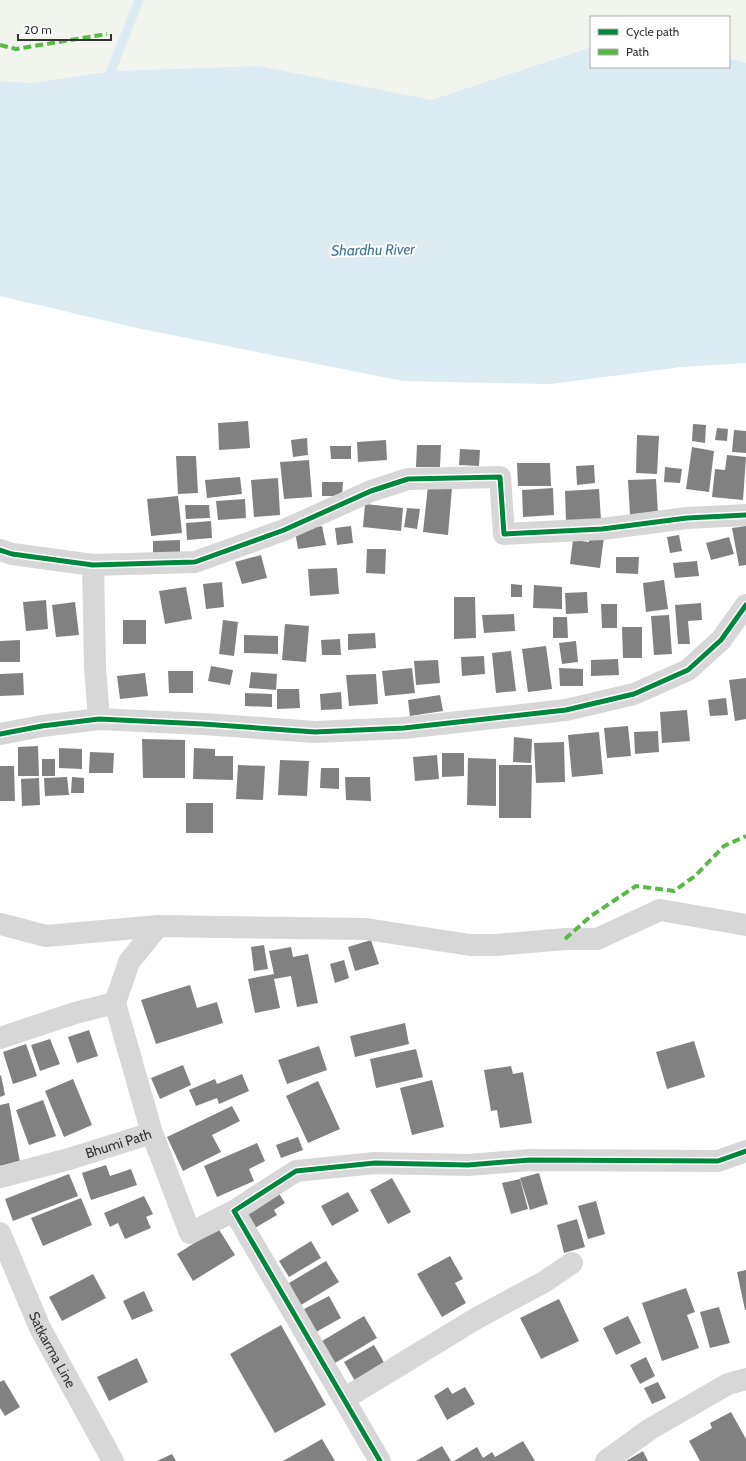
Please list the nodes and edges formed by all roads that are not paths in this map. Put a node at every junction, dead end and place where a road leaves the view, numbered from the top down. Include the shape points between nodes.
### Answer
1 (746, 515) edge
2 (0, 550) edge
3 (93, 565) junction
4 (746, 605) edge
5 (99, 719) junction
6 (0, 734) edge
7 (0, 924) edge
8 (746, 925) edge
9 (158, 926) junction
10 (115, 1003) junction
11 (0, 1038) edge
12 (152, 1133) junction
13 (746, 1151) edge
14 (0, 1177) edge
15 (234, 1211) junction
16 (0, 1233) edge
17 (572, 1263) dead end
18 (746, 1379) edge
19 (344, 1399) junction
20 (113, 1461) edge
21 (380, 1461) edge
22 (606, 1461) edge

1 - 3 street via 687,518 602,530 504,534 500,477 408,479 371,491 284,530 195,562
2 - 3 street via 12,554
3 - 5 street
4 - 5 street via 721,640 688,670 634,694 566,710 404,728 314,732
5 - 6 street
7 - 9 street via 46,936
8 - 9 street via 660,910 598,940 565,939 476,945 366,929
9 - 10 street via 129,962
10 - 11 street via 75,1013
10 - 12 street, Bhumi Path
12 - 14 street, Bhumi Path
12 - 15 street via 190,1233
13 - 15 street via 718,1161 530,1160 468,1165 374,1164 296,1170
15 - 19 street
16 - 20 street, Satkarma Line via 40,1328
17 - 19 street
18 - 22 street via 728,1384 650,1428
19 - 21 street

